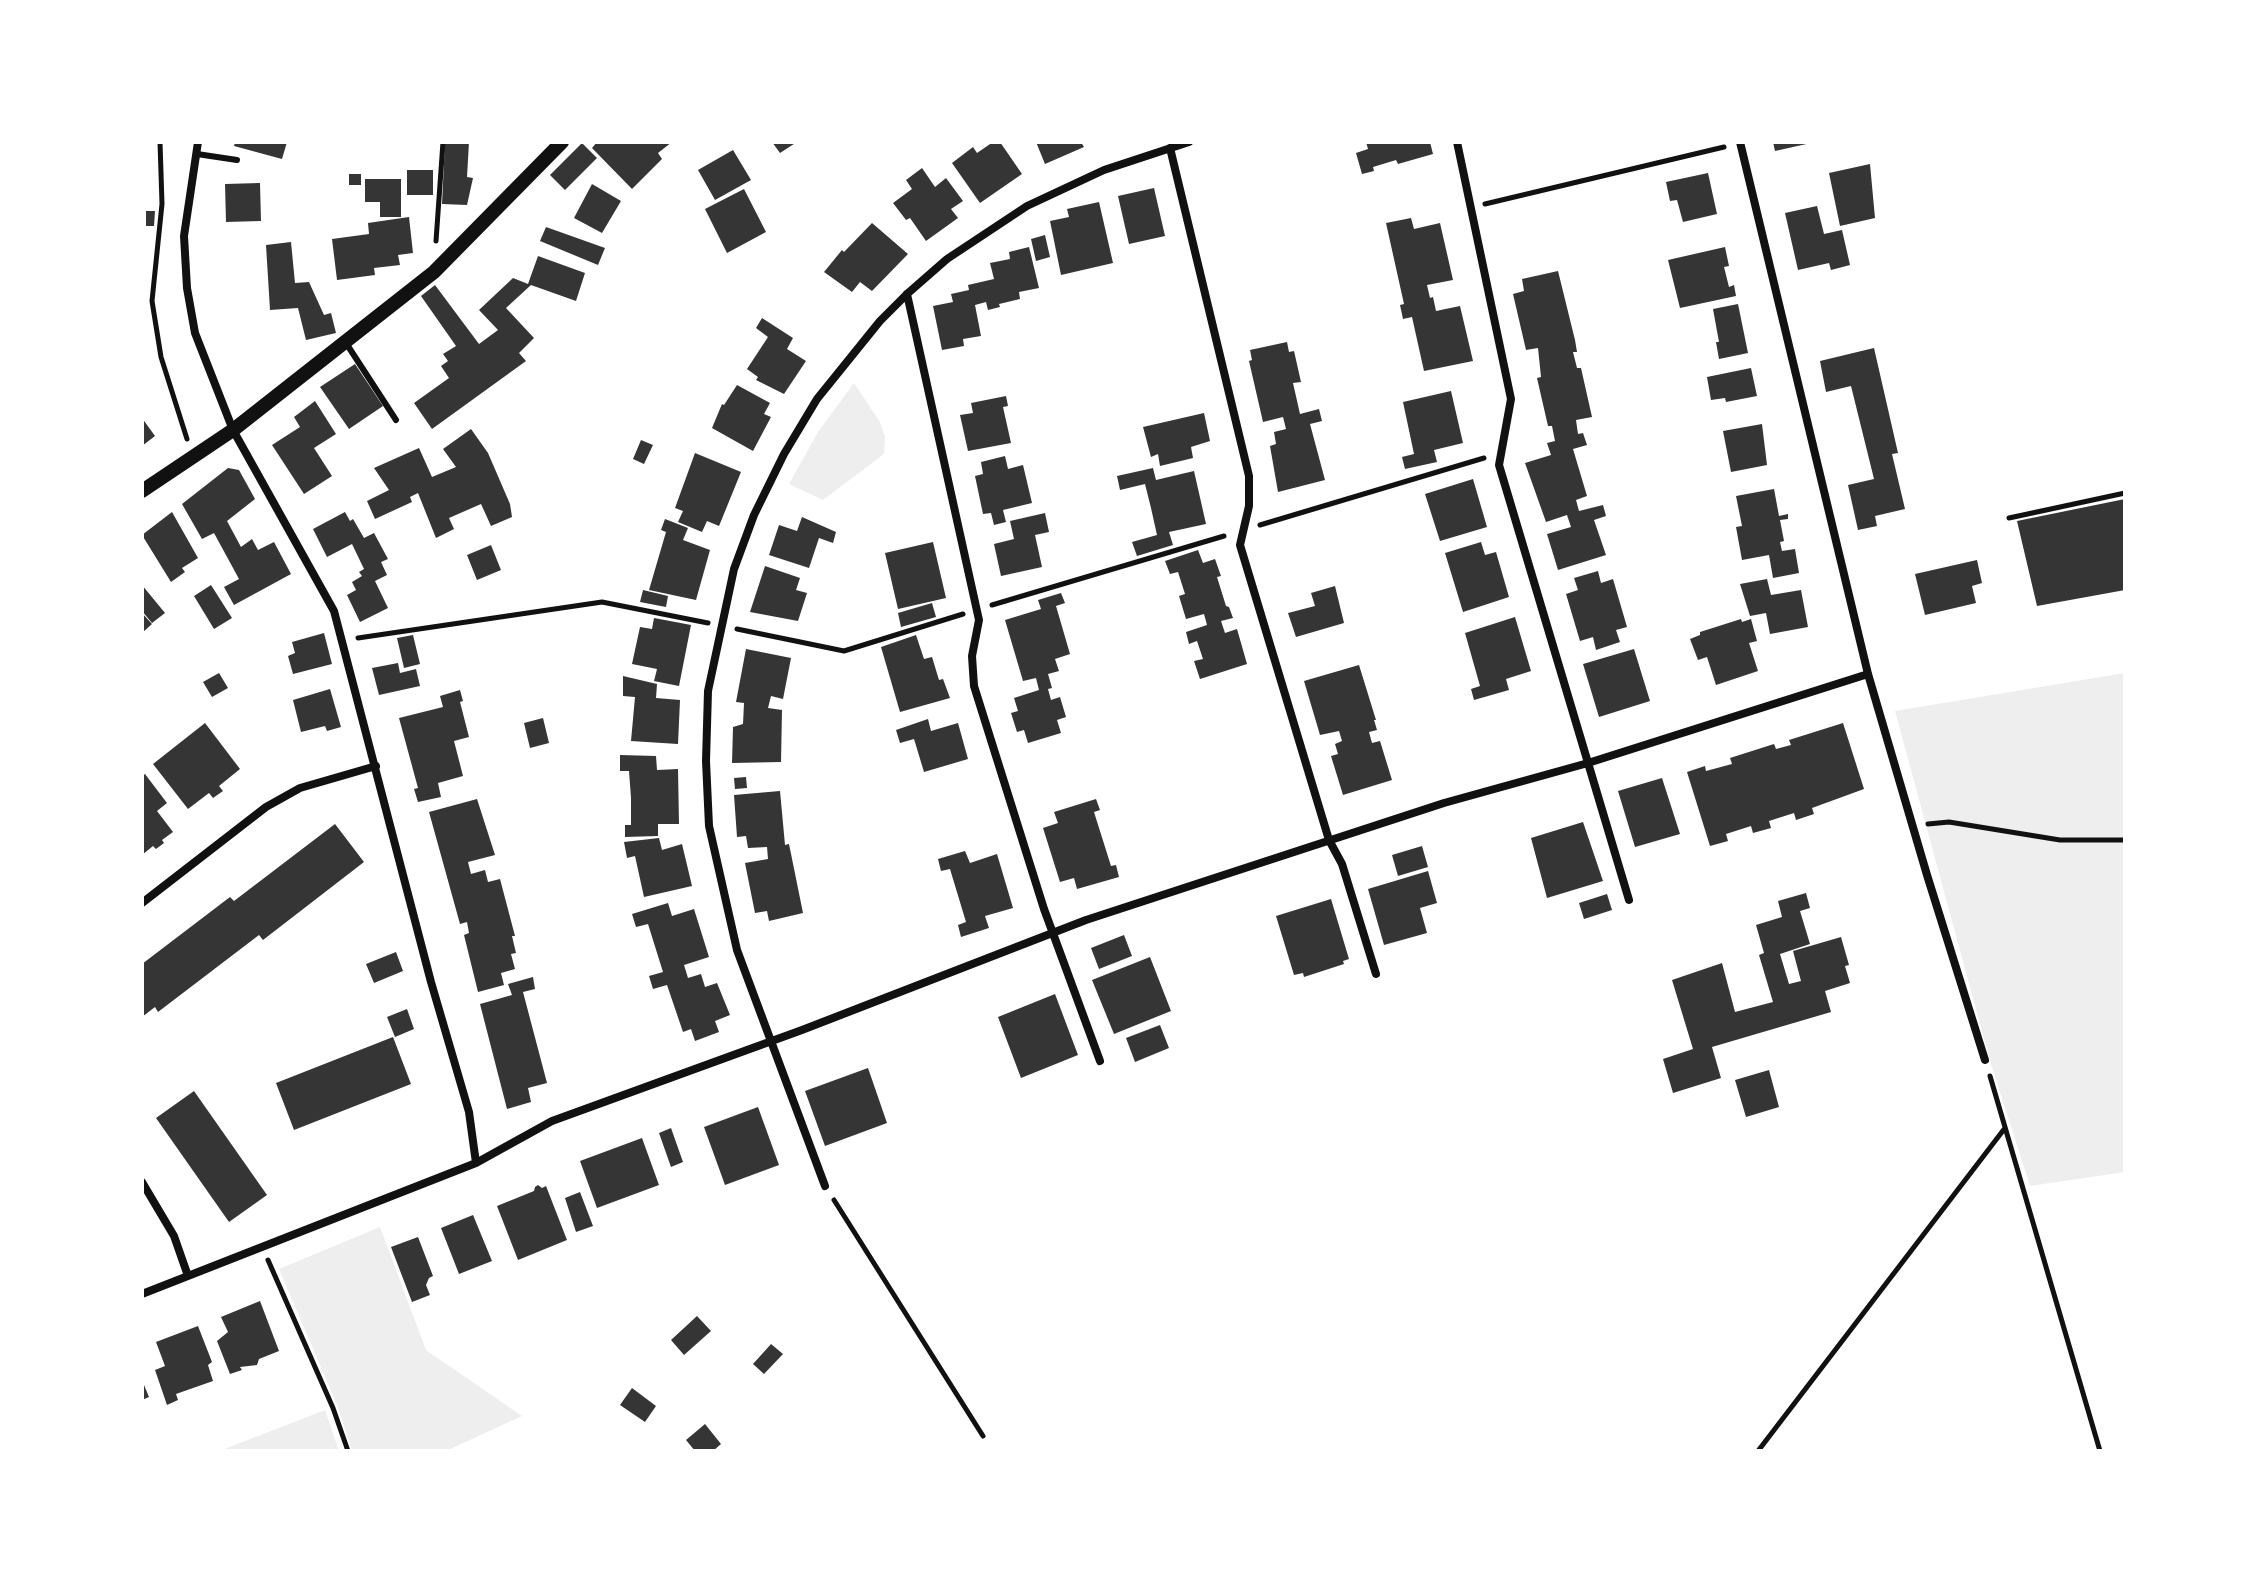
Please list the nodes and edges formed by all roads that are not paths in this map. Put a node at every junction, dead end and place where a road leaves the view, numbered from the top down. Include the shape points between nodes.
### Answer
1 (198, 142) edge
2 (562, 142) edge
3 (1189, 142) edge
4 (1457, 142) edge
5 (1740, 143) edge
6 (1170, 148) junction
7 (197, 154) junction
8 (237, 160) dead end
9 (907, 294) junction
10 (346, 341) junction
11 (396, 420) dead end
12 (233, 430) junction
13 (142, 491) edge
14 (1868, 674) junction
15 (1588, 763) junction
16 (376, 766) junction
17 (1329, 840) junction
18 (1629, 900) dead end
19 (142, 903) edge
20 (1052, 933) junction
21 (1376, 974) dead end
22 (772, 1041) junction
23 (1985, 1060) road end
24 (1100, 1061) dead end
25 (476, 1163) junction
26 (142, 1182) edge
27 (825, 1186) road end
28 (188, 1276) junction
29 (142, 1294) edge

1 - 7 street
2 - 10 street via 434,272
3 - 6 street
4 - 15 street via 1511,399 1499,465
5 - 14 street
6 - 9 street via 1104,170 1027,206 947,259
6 - 17 street via 1249,476 1240,545
7 - 8 lane
7 - 12 street via 184,236 187,288 195,333
9 - 20 street via 977,609 974,686
9 - 22 street via 817,399 784,454 734,569 708,691 709,826 737,950
10 - 11 lane
10 - 12 street
12 - 13 street
12 - 16 street via 334,611
14 - 15 street
14 - 23 street
15 - 17 street
15 - 18 street
16 - 19 street via 300,788 266,807
16 - 25 street via 469,1112
17 - 20 street
17 - 21 street via 1342,864
20 - 22 street
20 - 24 street
22 - 25 street via 552,1121
22 - 27 street
25 - 28 street
26 - 28 street via 174,1236
28 - 29 street

